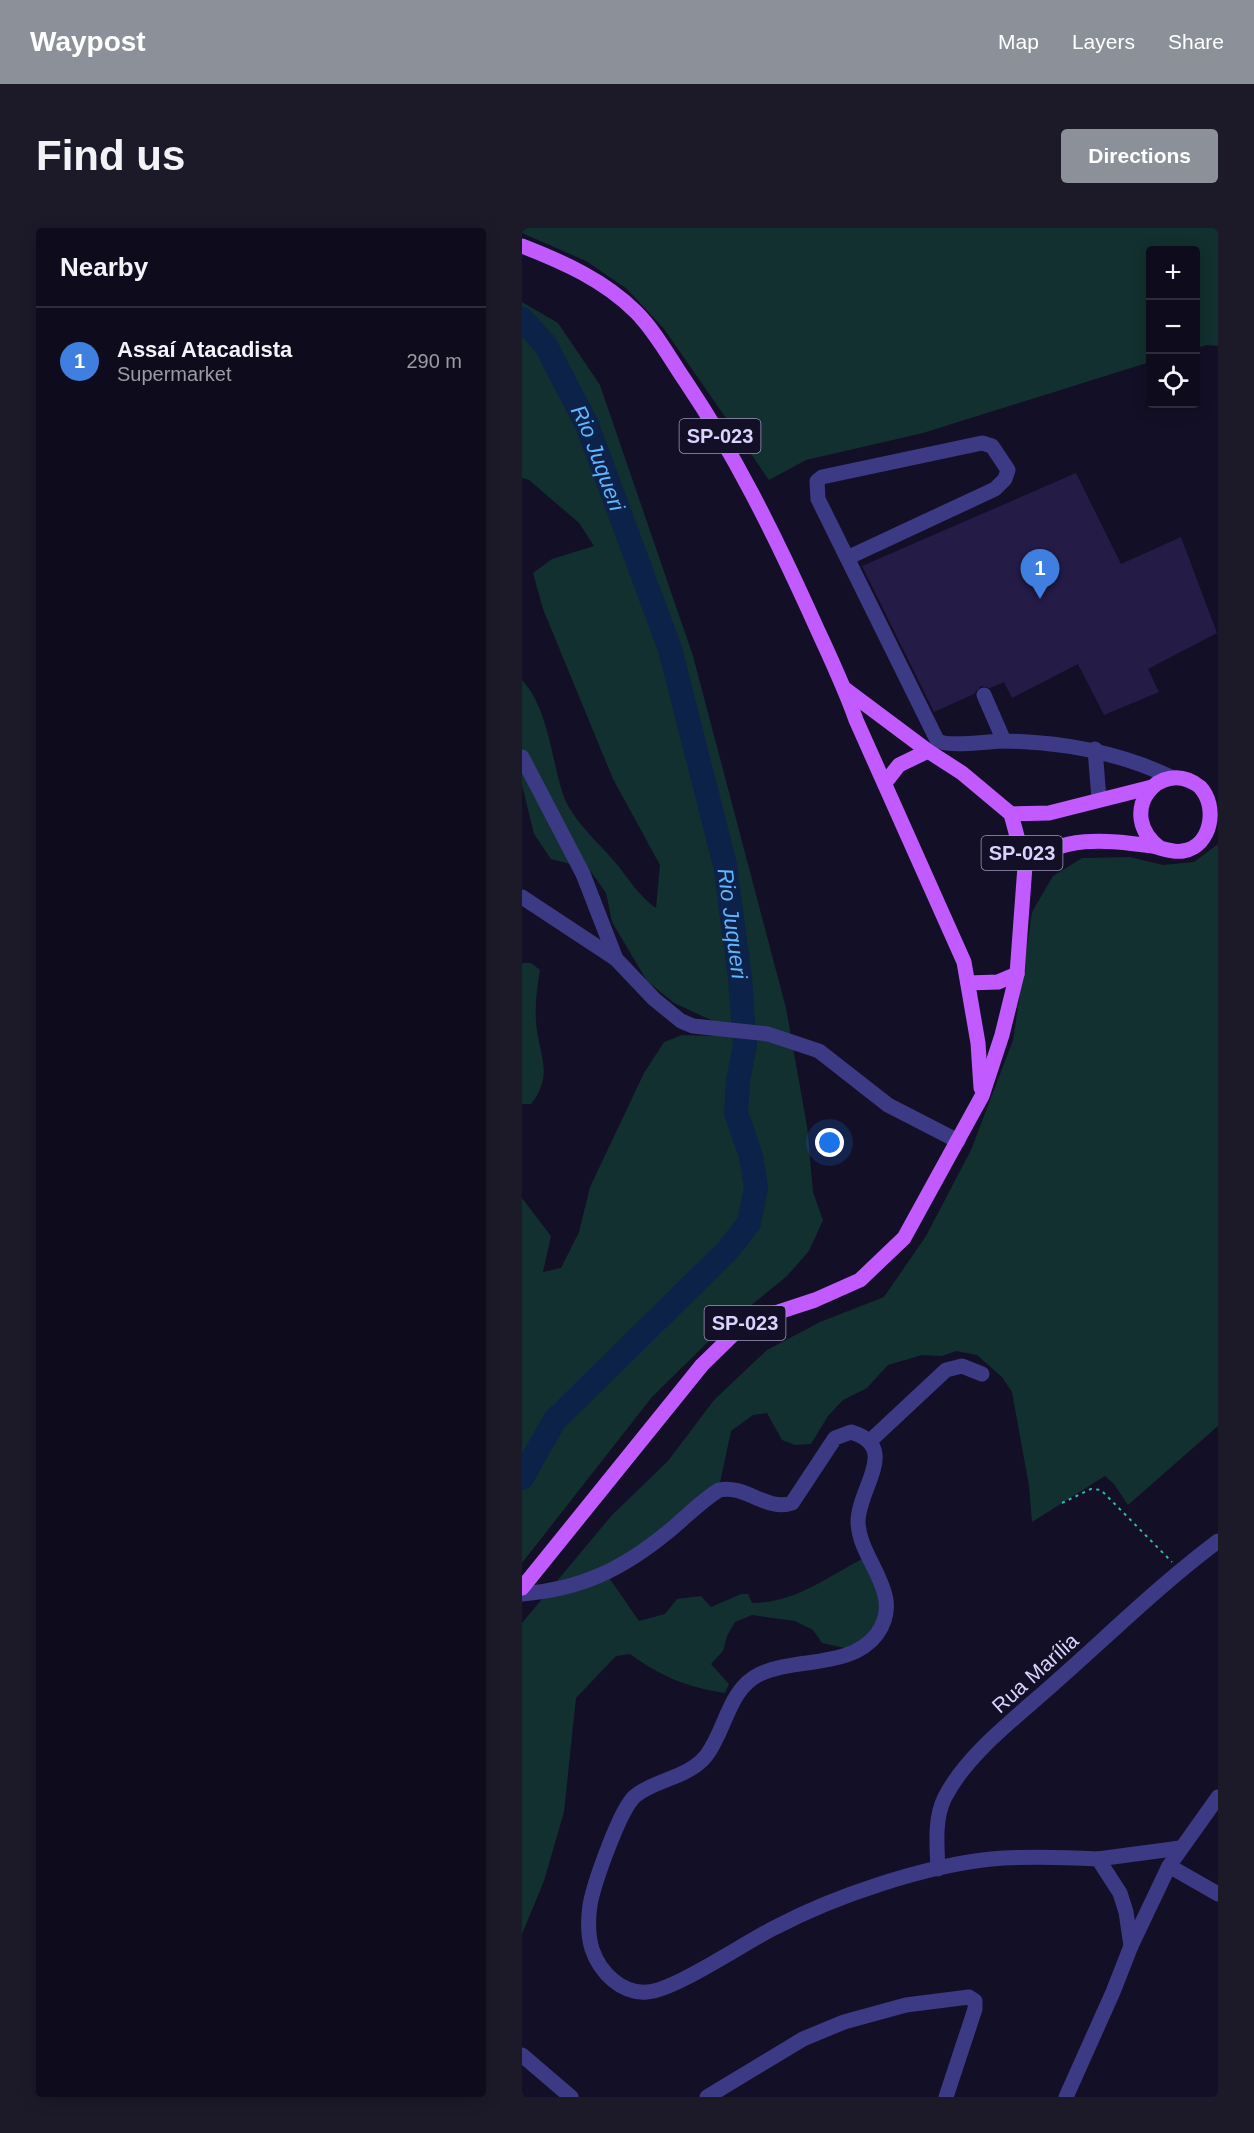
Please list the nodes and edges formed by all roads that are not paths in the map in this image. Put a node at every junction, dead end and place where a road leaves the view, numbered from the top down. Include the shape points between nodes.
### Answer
1 (522, 246) edge
2 (847, 558) junction
3 (845, 689) junction
4 (984, 695) dead end
5 (1004, 741) junction
6 (1095, 749) junction
7 (928, 752) junction
8 (522, 757) edge
9 (1173, 778) junction
10 (885, 783) junction
11 (1152, 787) junction
12 (1100, 800) junction
13 (1216, 809) edge
14 (1011, 814) junction
15 (1160, 848) junction
16 (1025, 866) junction
17 (522, 897) edge
18 (616, 959) junction
19 (1017, 974) junction
20 (968, 983) junction
21 (982, 1096) junction
22 (958, 1141) junction
23 (982, 1374) dead end
24 (870, 1440) junction
25 (1218, 1541) edge
26 (522, 1587) edge
27 (522, 1594) edge
28 (1218, 1797) edge
29 (1180, 1848) junction
30 (1098, 1859) junction
31 (1169, 1866) junction
32 (938, 1869) junction
33 (1218, 1893) edge
34 (1131, 1946) junction
35 (522, 2055) edge
36 (571, 2097) edge
37 (707, 2097) edge
38 (946, 2097) edge
39 (1066, 2097) edge

1 - 3 main road, SP-023 via 583,272 611,290 637,313 658,341 709,417 766,520
2 - 2 street via 818,500 817,481 982,443 992,446 1002,458 1008,470 995,489
2 - 5 street via 937,740 949,746 969,741
3 - 7 main road, SP-023
3 - 10 main road, SP-023
4 - 5 street
5 - 6 street
6 - 9 street via 1144,764
6 - 12 street
7 - 10 main road via 899,765
7 - 14 main road, SP-023 via 962,773
8 - 18 street via 583,874
9 - 11 main road
9 - 13 main road via 1195,783
10 - 20 main road, SP-023 via 963,962
11 - 12 main road
11 - 15 main road via 1140,807 1140,819 1150,841
12 - 14 main road via 1049,813
13 - 15 main road via 1206,837 1196,846 1172,851
14 - 16 main road, SP-023
15 - 16 main road via 1078,841 1038,855
16 - 19 main road, SP-023
17 - 18 street
18 - 22 street via 681,1021 693,1026 768,1034 819,1051 888,1105
19 - 20 main road via 998,982
19 - 21 main road, SP-023
20 - 21 main road, SP-023
21 - 22 main road, SP-023
22 - 26 main road, SP-023 via 904,1238 860,1280 745,1323 722,1344
23 - 24 street via 962,1366 946,1370
24 - 27 street via 851,1431 835,1438 792,1503 783,1506 740,1491 719,1490 640,1553 598,1578 556,1592
24 - 32 street via 876,1461 858,1523 885,1591 883,1623 865,1646 849,1654 759,1674 734,1700 704,1758 632,1798 622,1814 590,1905 591,1943 596,1960 613,1981 636,1992 660,1990 815,1908
25 - 32 street, Rua Marília via 1180,1570 1005,1728 953,1782 939,1814
28 - 29 street
29 - 30 street
29 - 31 street
30 - 32 street via 990,1859
30 - 34 street via 1120,1893
31 - 33 street
31 - 34 street
34 - 39 street
35 - 36 street
37 - 38 street via 803,2039 844,2022 906,2005 969,1996 975,2001 975,2009

